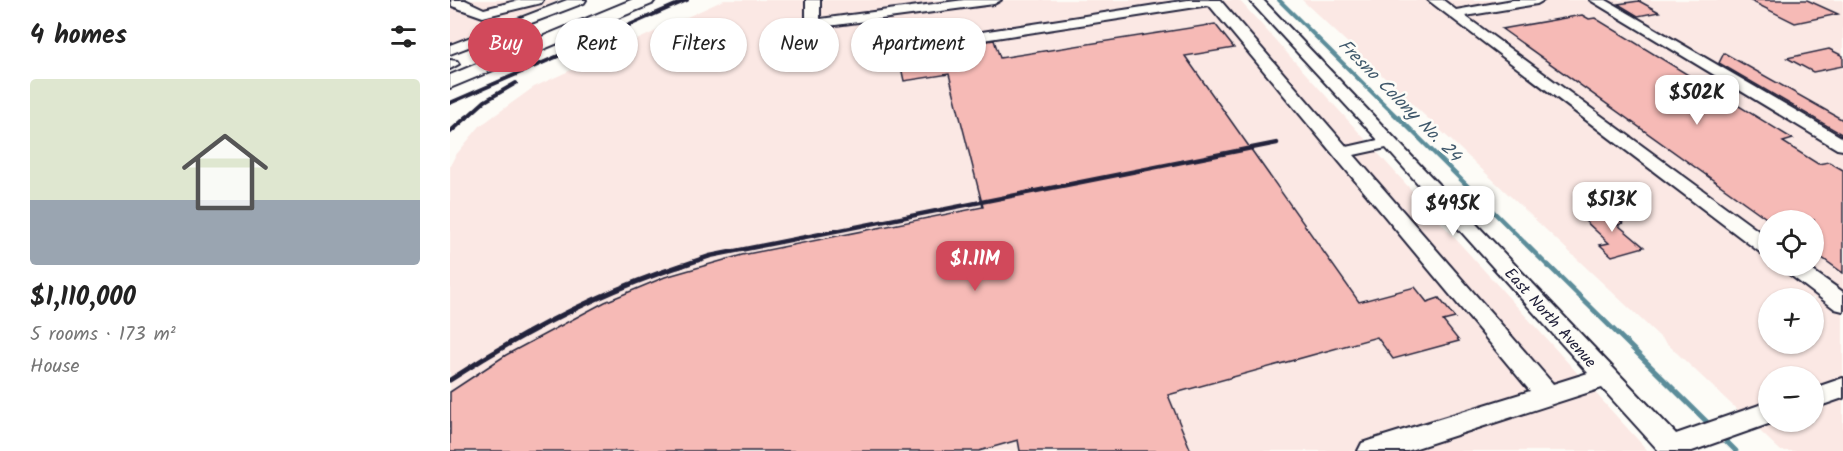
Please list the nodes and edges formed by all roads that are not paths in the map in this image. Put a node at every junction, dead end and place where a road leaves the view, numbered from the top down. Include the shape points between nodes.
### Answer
1 (458, 0) edge
2 (536, 0) edge
3 (579, 0) edge
4 (621, 0) edge
5 (646, 0) edge
6 (813, 0) edge
7 (994, 0) edge
8 (1213, 0) edge
9 (1256, 0) edge
10 (1435, 0) edge
11 (1537, 0) edge
12 (1597, 0) edge
13 (1454, 14) junction
14 (986, 35) edge
15 (450, 65) edge
16 (1390, 142) junction
17 (1843, 146) edge
18 (1342, 153) junction
19 (1758, 241) edge
20 (1806, 276) edge
21 (1843, 303) edge
22 (1606, 377) junction
23 (1843, 388) edge
24 (1548, 395) junction
25 (1824, 395) edge
26 (1758, 417) edge
27 (1673, 449) edge
28 (1371, 451) edge

1 - 2 street via 457,3 483,12
3 - 15 street
4 - 15 main road
5 - 15 main road
6 - 7 street via 813,24
8 - 14 street
8 - 18 street
9 - 16 street, East North Avenue
10 - 13 street
11 - 13 street
12 - 17 street
13 - 19 street
16 - 18 street
16 - 22 street, East North Avenue
18 - 24 street
20 - 21 street
22 - 24 street
22 - 27 street, East North Avenue
23 - 25 street
24 - 28 street
26 - 27 street

